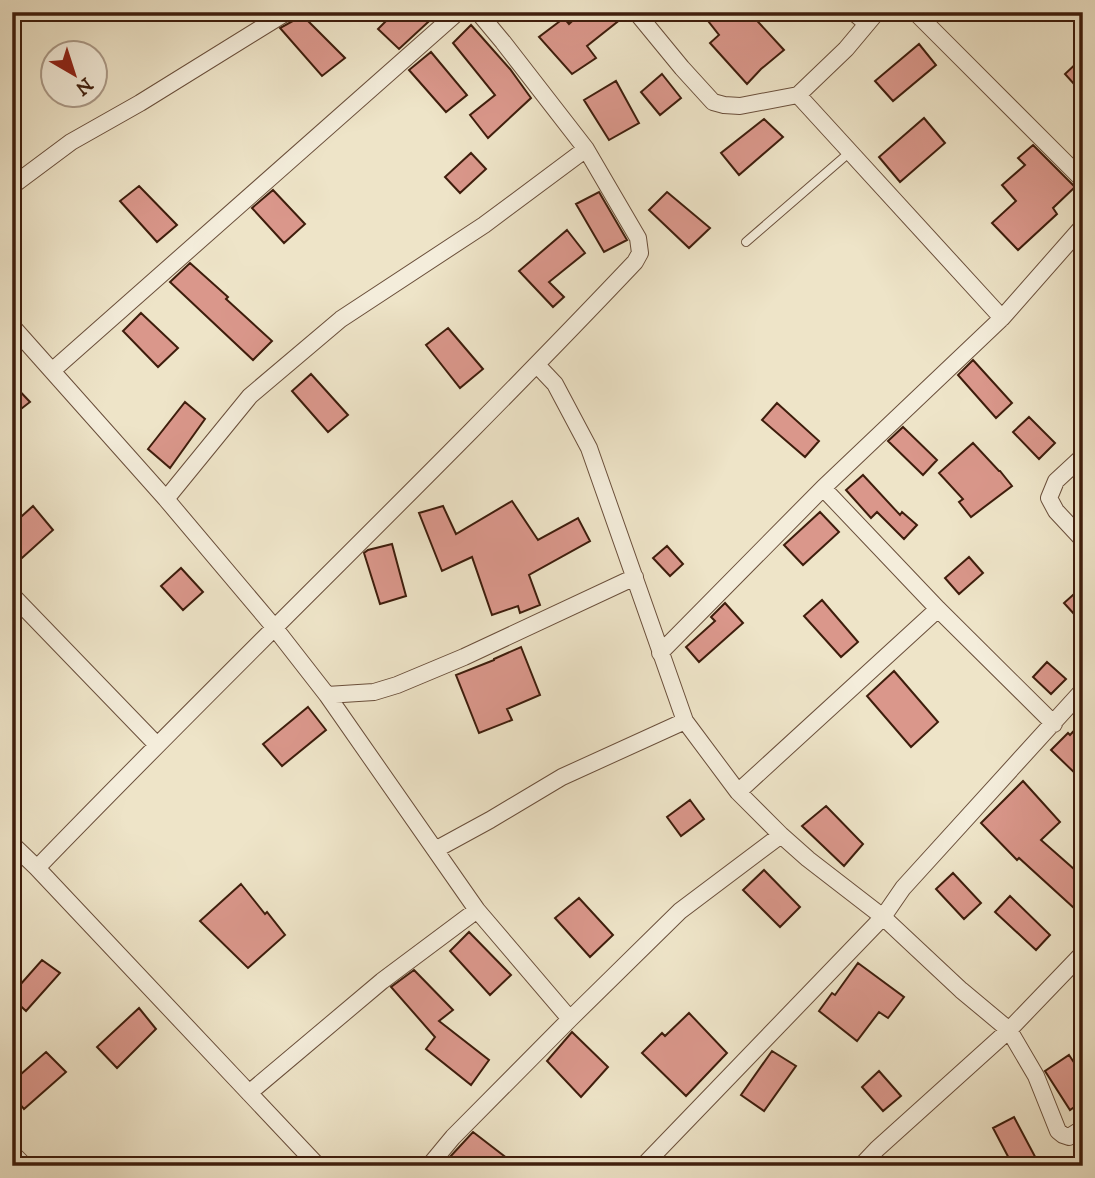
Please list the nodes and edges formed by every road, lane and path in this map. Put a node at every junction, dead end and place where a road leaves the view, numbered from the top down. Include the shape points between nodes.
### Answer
1 (286, 12) edge
2 (458, 12) edge
3 (478, 12) edge
4 (636, 12) edge
5 (853, 12) edge
6 (915, 12) edge
7 (872, 18) edge
8 (798, 95) junction
9 (586, 149) junction
10 (850, 152) junction
11 (1083, 180) edge
12 (12, 186) edge
13 (1083, 226) edge
14 (746, 242) dead end
15 (1002, 318) junction
16 (12, 326) edge
17 (537, 365) junction
18 (52, 370) junction
19 (1083, 456) edge
20 (823, 488) junction
21 (166, 499) junction
22 (1083, 540) edge
23 (635, 577) junction
24 (12, 595) edge
25 (938, 609) junction
26 (274, 627) junction
27 (660, 653) junction
28 (1083, 690) edge
29 (327, 695) junction
30 (685, 721) junction
31 (1054, 724) junction
32 (156, 744) junction
33 (738, 792) junction
34 (781, 835) junction
35 (12, 844) edge
36 (435, 850) junction
37 (37, 868) junction
38 (477, 910) junction
39 (883, 917) junction
40 (1083, 953) edge
41 (569, 1018) junction
42 (1009, 1030) junction
43 (249, 1093) junction
44 (1083, 1128) edge
45 (12, 1153) edge
46 (24, 1166) edge
47 (318, 1166) edge
48 (429, 1166) edge
49 (643, 1166) edge
50 (861, 1166) edge

1 - 12 street via 71,142
2 - 18 street
3 - 9 street
4 - 8 street via 713,102 740,106
5 - 7 street
6 - 11 street
7 - 8 street
8 - 10 street
9 - 17 street via 638,238 640,253
9 - 21 street via 484,225 331,327 250,396
10 - 14 lane
10 - 15 street
13 - 15 street
15 - 20 street
16 - 18 street
17 - 23 street via 555,384 589,448
17 - 26 street
18 - 21 street
19 - 22 street via 1056,481 1049,498
20 - 25 street
20 - 27 street
21 - 26 street
23 - 27 street
23 - 29 street via 397,685 374,692
24 - 32 street
25 - 31 street
25 - 33 street
26 - 29 street
26 - 32 street
27 - 30 street
28 - 31 street
29 - 36 street
30 - 33 street
30 - 36 street via 562,777
31 - 39 street via 903,888
32 - 37 street
33 - 34 street
34 - 39 street
34 - 41 street via 680,911
35 - 37 street
36 - 38 street
37 - 43 street
38 - 41 street
38 - 43 street via 382,981
39 - 42 street
39 - 49 street
40 - 42 street
41 - 48 street
42 - 44 street via 1037,1076 1058,1131 1069,1137
42 - 50 street
43 - 47 street
45 - 46 street

